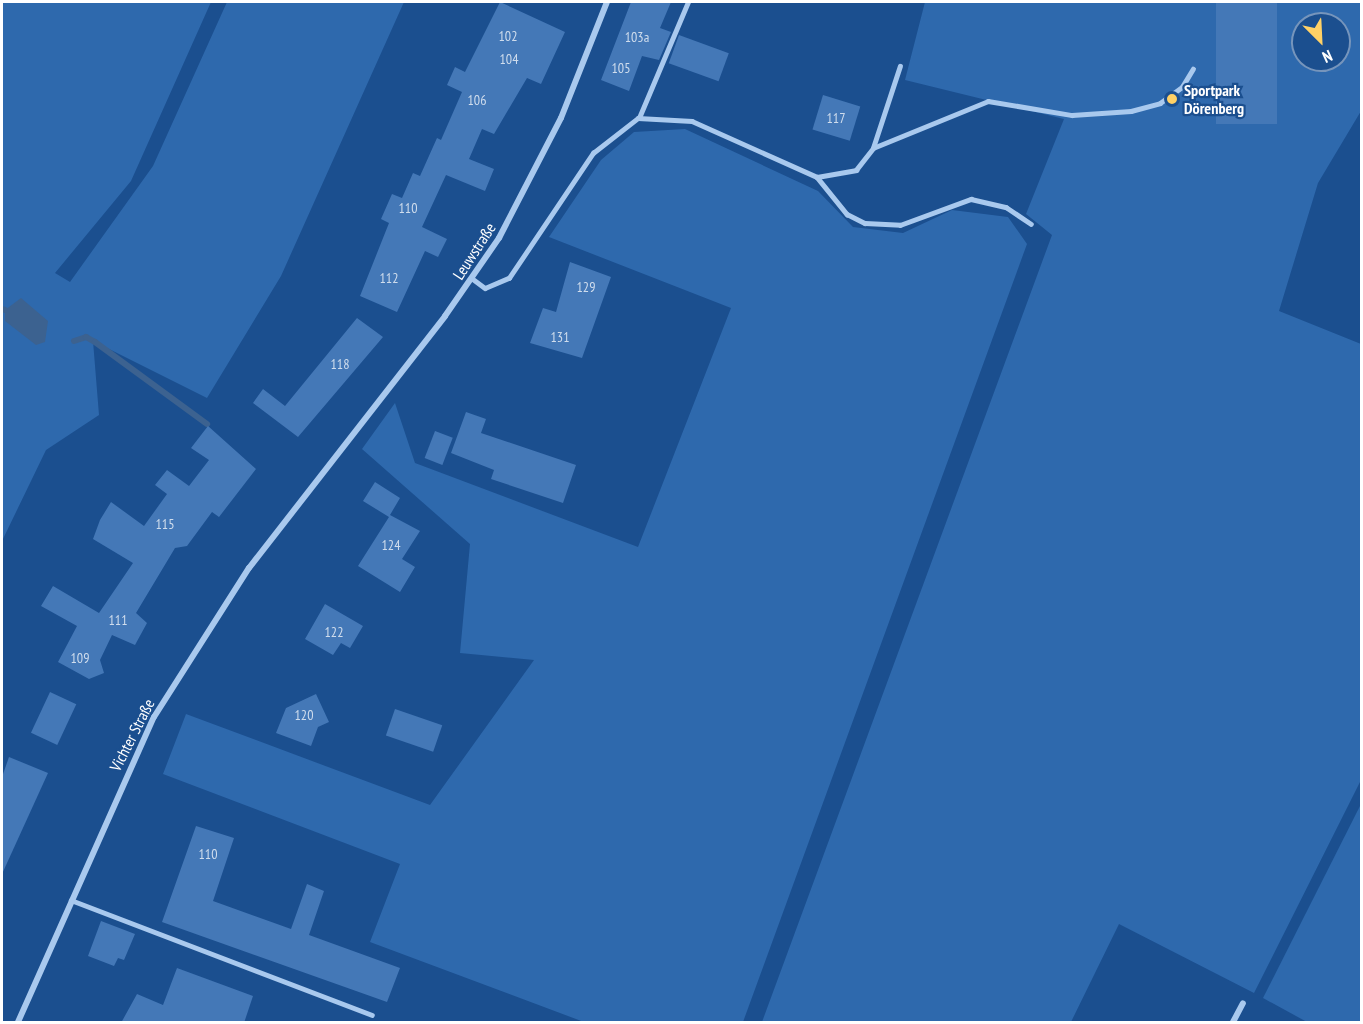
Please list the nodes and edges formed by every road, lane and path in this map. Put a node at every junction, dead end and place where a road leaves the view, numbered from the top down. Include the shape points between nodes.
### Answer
1 (607, 2) edge
2 (688, 2) edge
3 (900, 66) dead end
4 (1193, 69) dead end
5 (638, 118) junction
6 (873, 148) junction
7 (817, 177) junction
8 (1031, 224) dead end
9 (473, 279) junction
10 (312, 483) joint
11 (69, 900) junction
12 (1243, 1003) dead end
13 (372, 1014) dead end
14 (18, 1023) edge
15 (1233, 1023) edge

1 - 9 street, Leuwstraße via 561,118
2 - 5 lane
3 - 6 lane
4 - 6 lane via 1182,87 1160,103 1131,111 1072,115 988,101
5 - 7 lane via 692,121
5 - 9 lane via 593,153 509,278 486,288
6 - 7 lane via 856,170
7 - 8 lane via 847,214 865,223 900,225 970,200 1006,207
9 - 10 street, Leuwstraße
10 - 11 street, Vichter Straße via 236,587 154,717
11 - 13 lane
11 - 14 street, Vichter Straße
12 - 15 street

